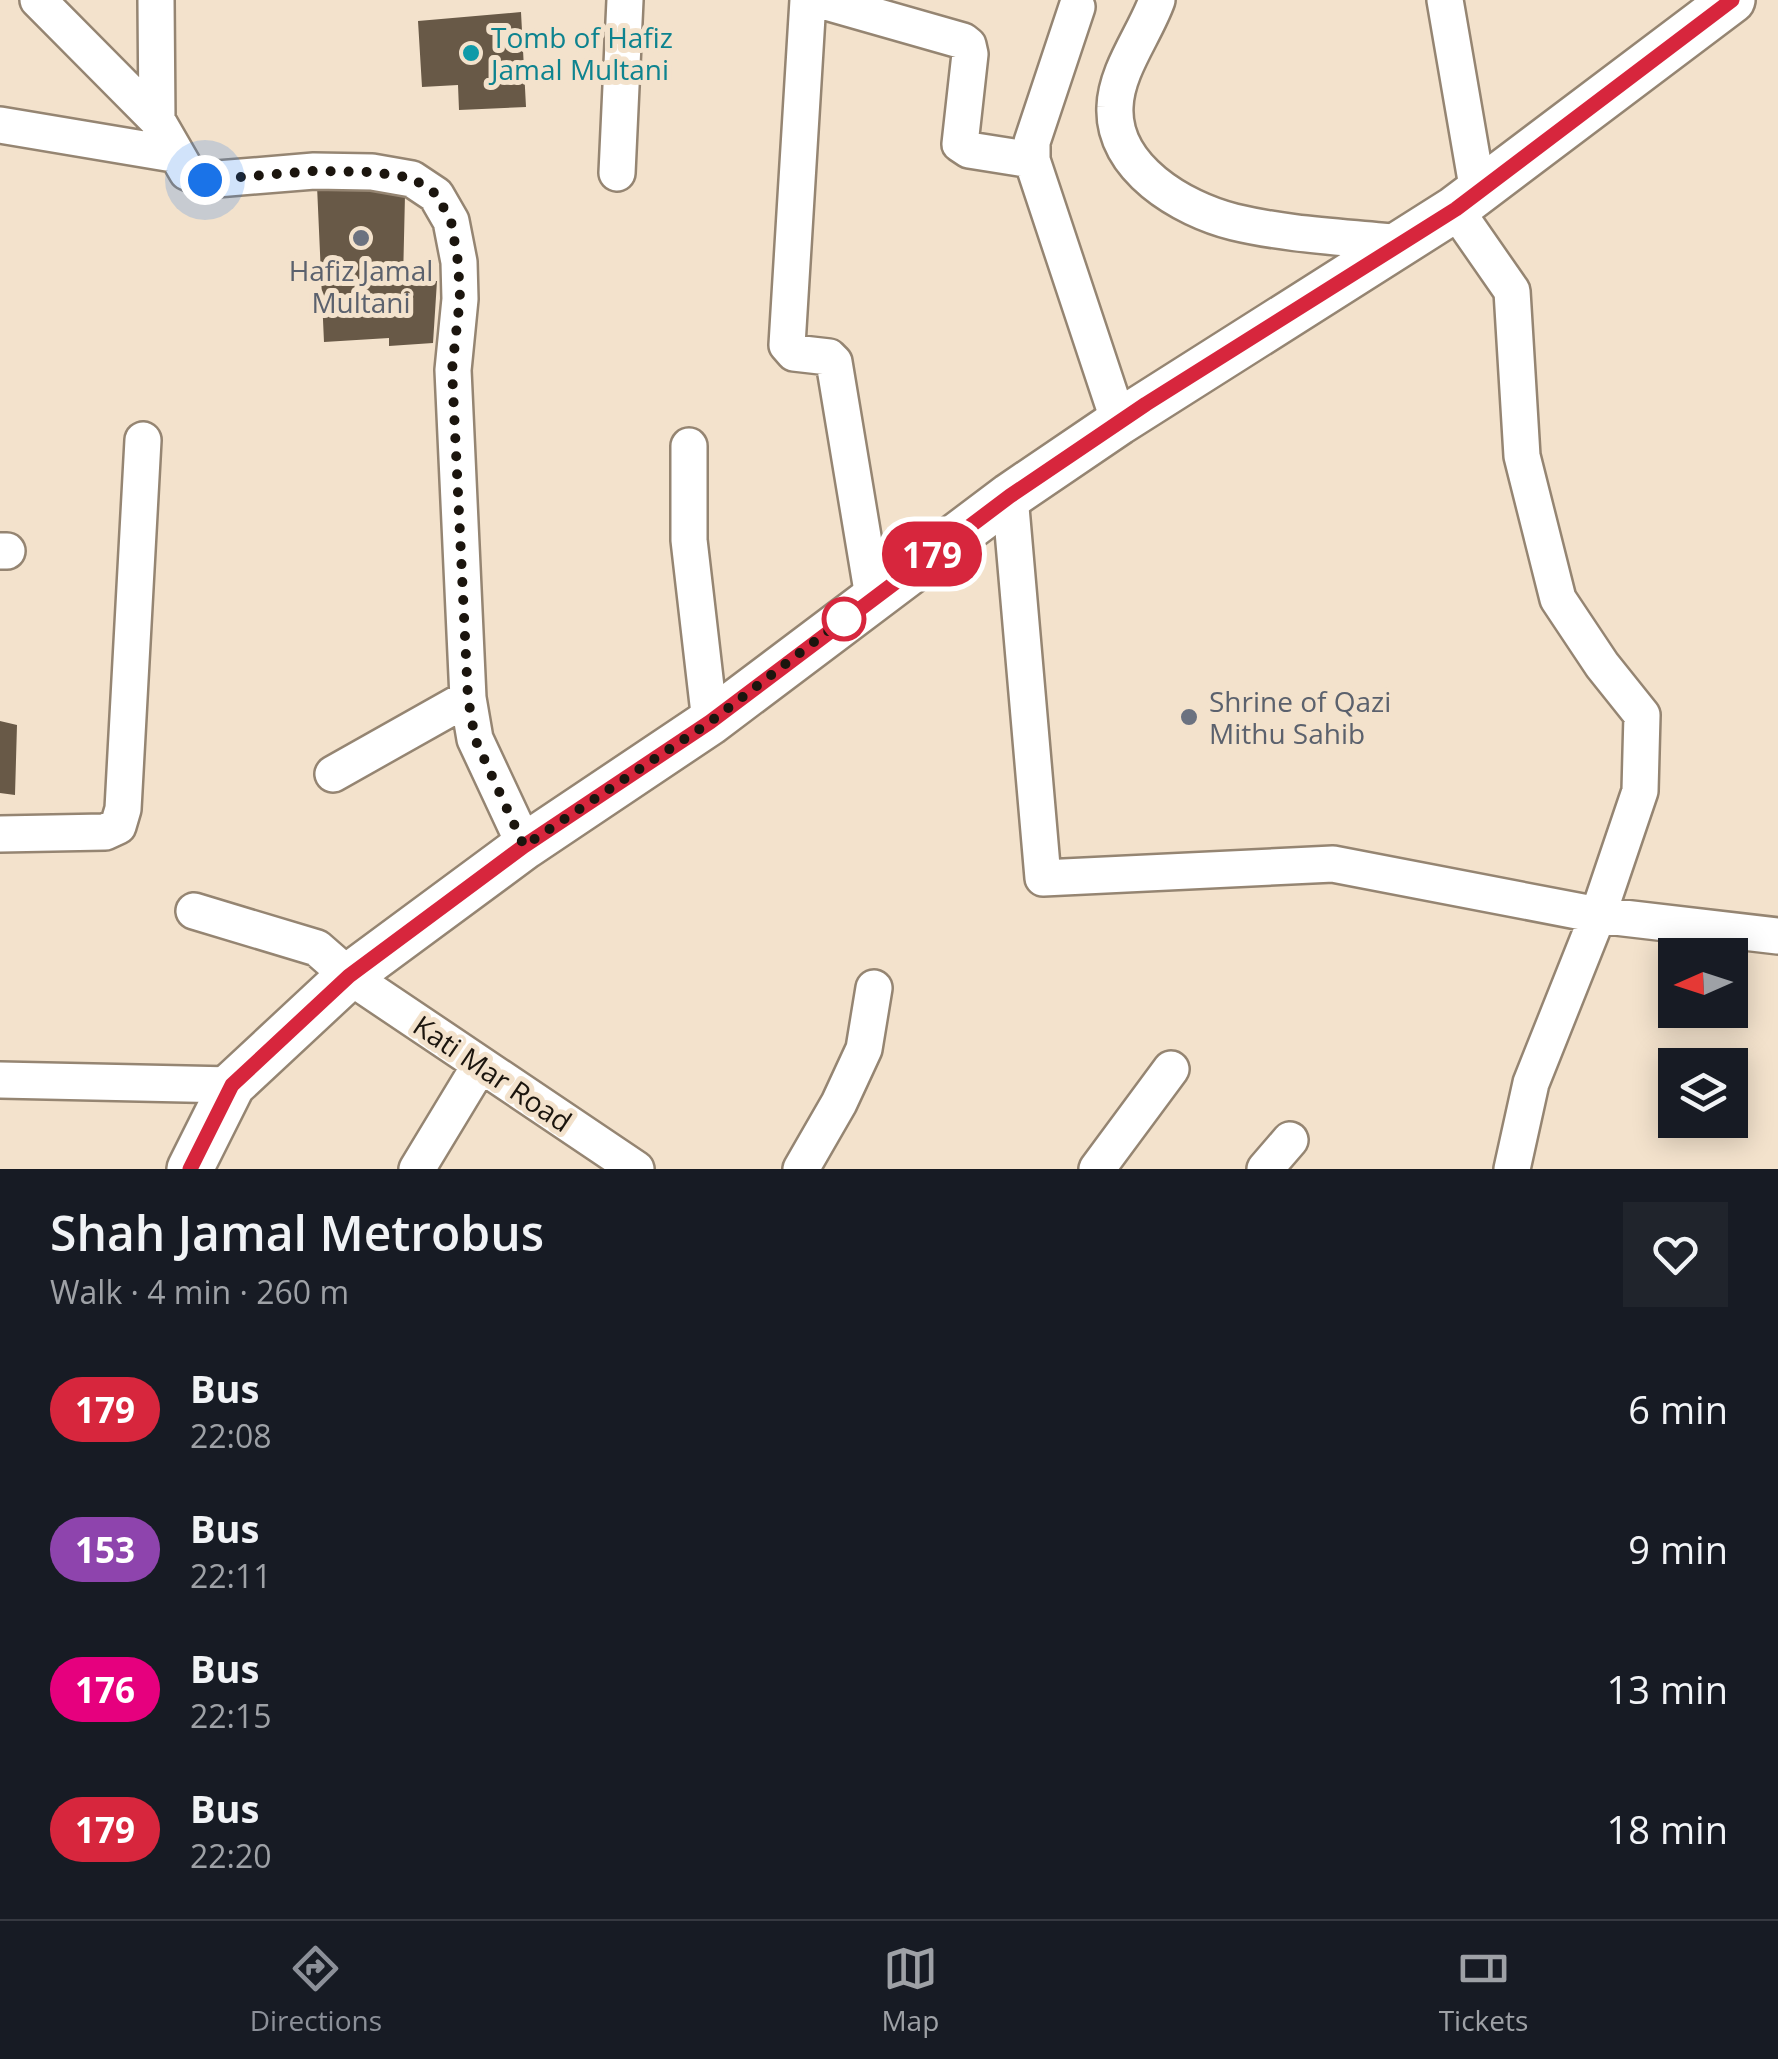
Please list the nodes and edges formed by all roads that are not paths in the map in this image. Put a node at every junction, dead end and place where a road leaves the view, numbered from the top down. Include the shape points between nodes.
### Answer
1 (38, 0) edge
2 (156, 0) edge
3 (625, 0) edge
4 (808, 0) edge
5 (820, 0) edge
6 (1157, 0) edge
7 (1445, 0) edge
8 (1732, 0) edge
9 (1077, 7) dead end
10 (157, 120) junction
11 (0, 125) edge
12 (174, 154) junction
13 (1032, 160) junction
14 (617, 172) dead end
15 (1467, 200) junction
16 (1402, 244) junction
17 (1119, 422) junction
18 (142, 440) dead end
19 (689, 446) dead end
20 (1010, 496) junction
21 (873, 597) junction
22 (468, 698) junction
23 (710, 722) junction
24 (333, 774) dead end
25 (0, 834) edge
26 (524, 846) junction
27 (194, 911) dead end
28 (1598, 915) junction
29 (1778, 936) edge
30 (349, 976) junction
31 (874, 988) dead end
32 (480, 1065) junction
33 (1171, 1069) dead end
34 (0, 1080) edge
35 (232, 1085) junction
36 (1290, 1140) dead end
37 (627, 1166) edge
38 (190, 1169) edge
39 (417, 1169) edge
40 (800, 1169) edge
41 (1097, 1169) edge
42 (1265, 1169) edge
43 (1512, 1169) edge

1 - 10 street
2 - 10 street
3 - 14 street
4 - 21 street via 787,345 794,353 834,362
5 - 13 street via 963,40 970,54 960,144
6 - 16 street via 1115,105 1116,126 1132,162 1201,211 1230,221
7 - 15 street
8 - 15 main road
9 - 13 street via 1032,142
10 - 12 street
11 - 12 street
12 - 22 street via 186,172 205,180 314,171 412,178 436,194 451,221 460,298 452,370
13 - 17 street
15 - 16 main road
15 - 28 street via 1512,292 1522,456 1558,598 1642,715 1640,791
16 - 17 main road
17 - 20 main road
18 - 25 street via 118,826 105,832
19 - 23 street via 689,540
20 - 21 main road
20 - 28 street via 1043,878 1333,864
21 - 23 main road
22 - 24 street
22 - 26 street via 475,739
23 - 26 main road
26 - 30 main road
27 - 30 street, Kati Mar Road via 317,948
28 - 29 street
28 - 43 street via 1530,1084
30 - 32 street, Kati Mar Road
30 - 35 main road
31 - 40 street via 864,1049
32 - 37 street, Kati Mar Road
32 - 39 street
33 - 41 street
34 - 35 street
35 - 38 main road
36 - 42 street

